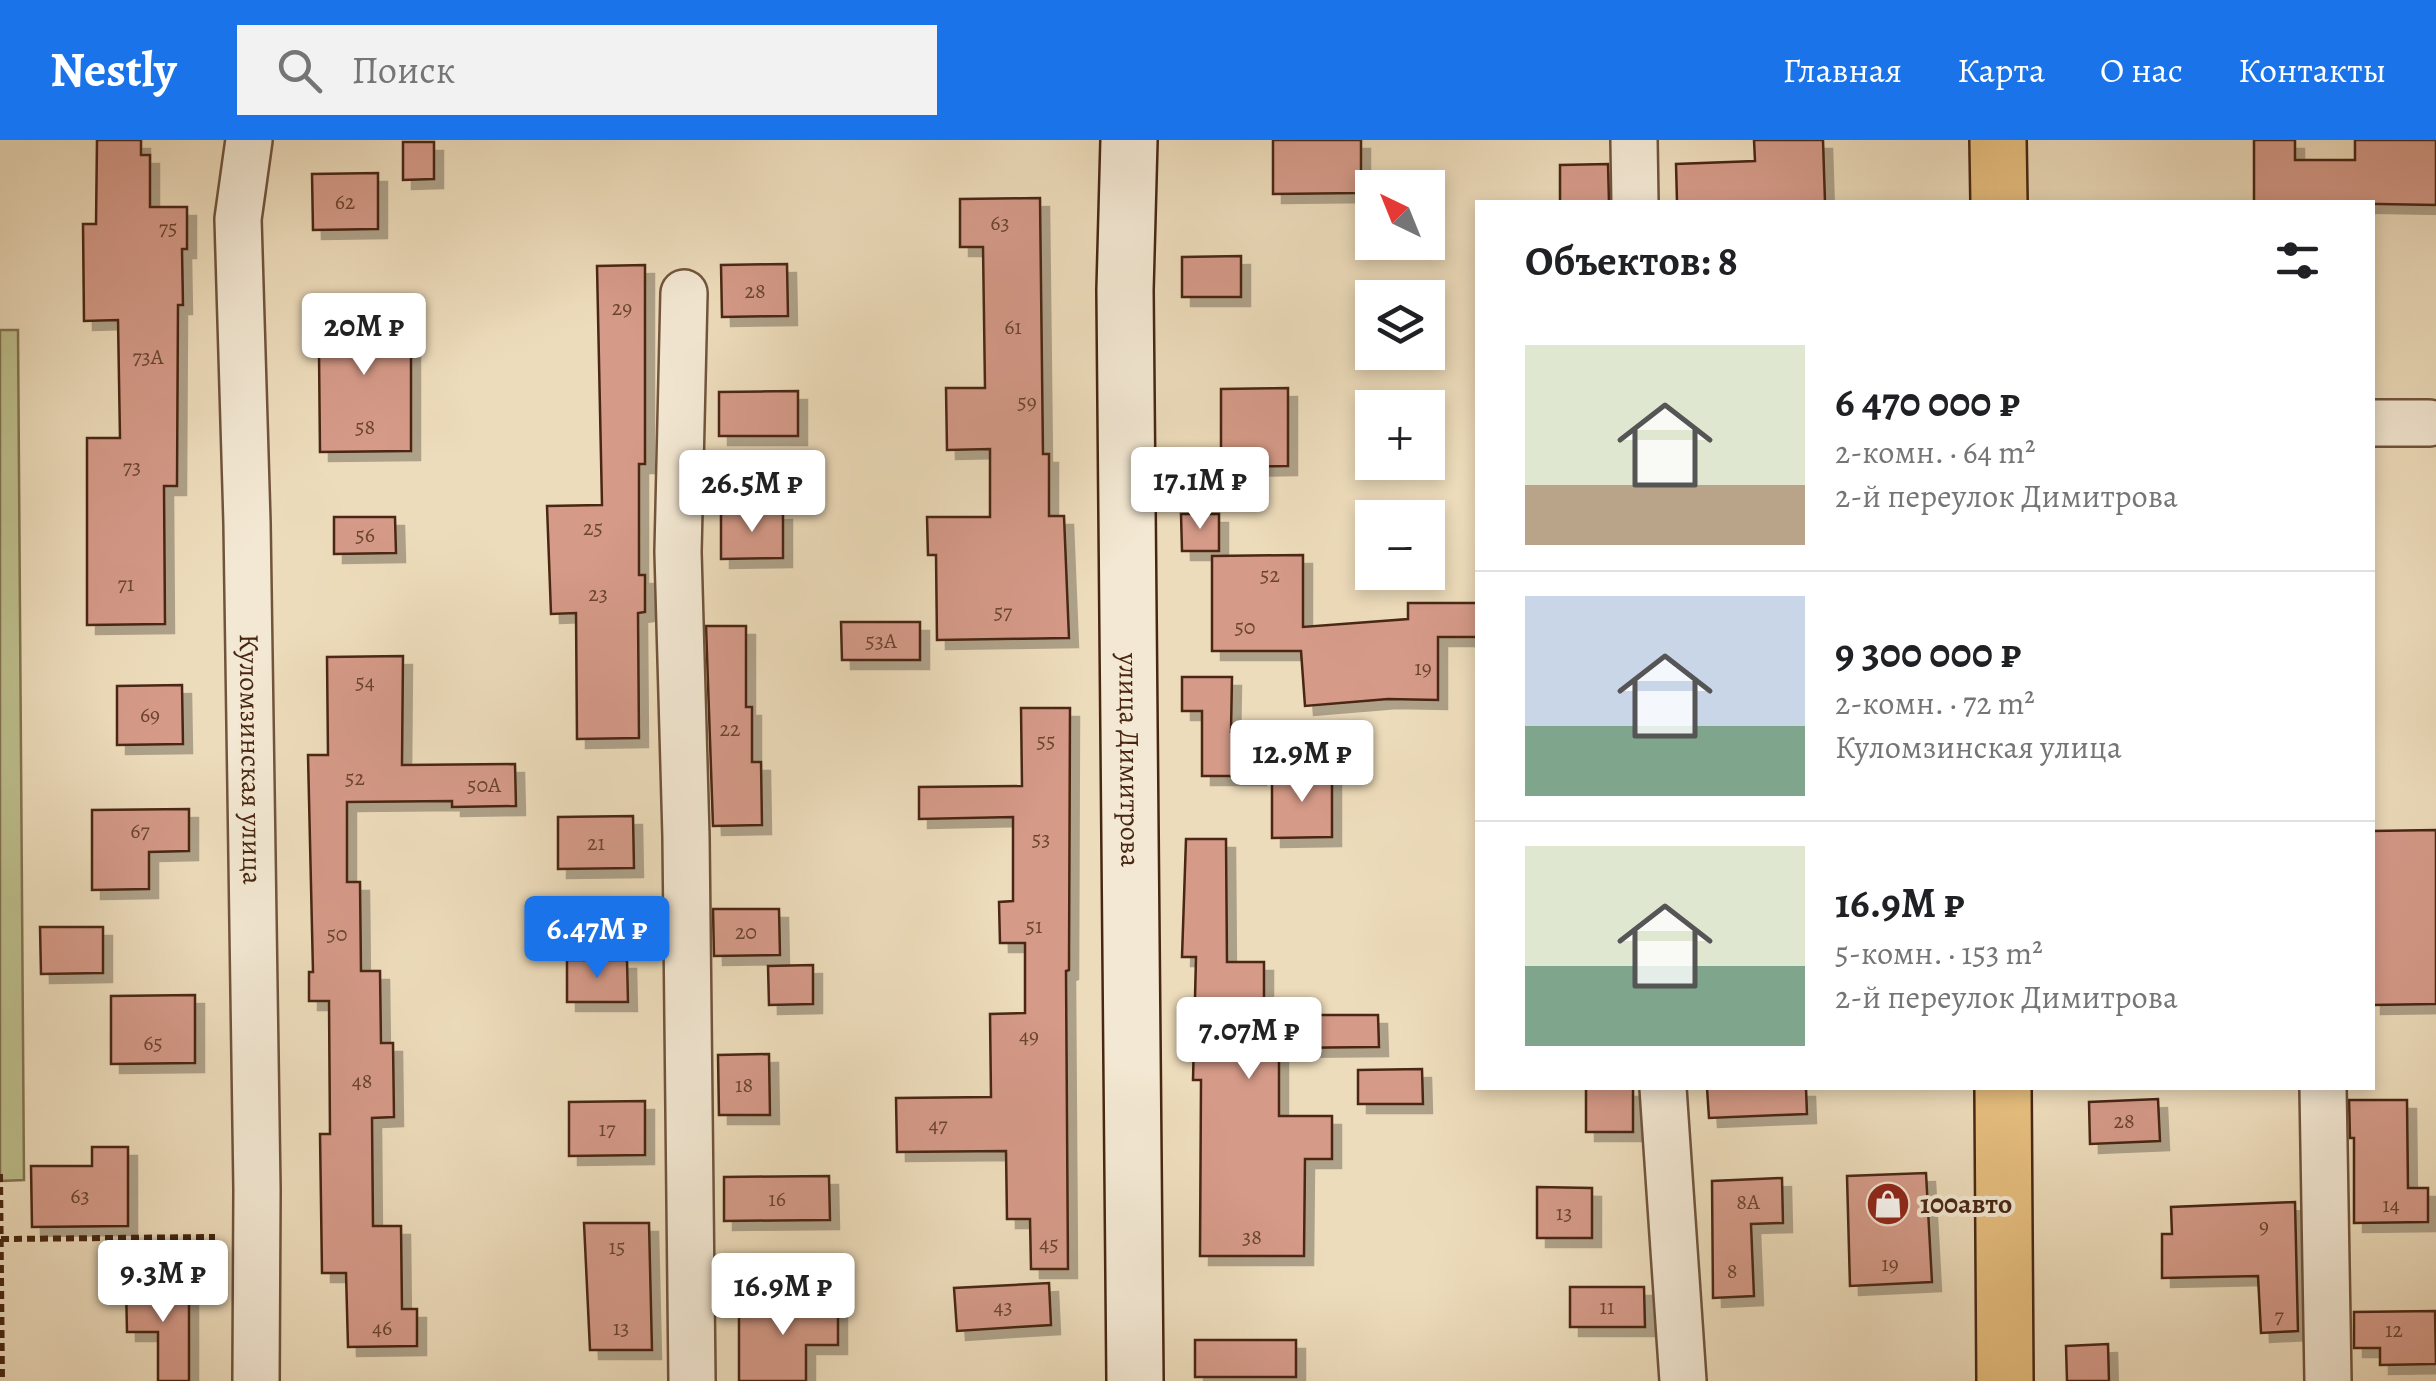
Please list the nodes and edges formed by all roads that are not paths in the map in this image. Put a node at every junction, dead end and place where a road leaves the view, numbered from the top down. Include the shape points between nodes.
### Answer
1 (249, 140) edge
2 (1129, 140) edge
3 (1634, 140) edge
4 (1998, 140) edge
5 (1636, 200) edge
6 (1998, 200) edge
7 (684, 292) dead end
8 (2375, 423) edge
9 (2429, 423) dead end
10 (1663, 1090) edge
11 (2003, 1090) edge
12 (2323, 1090) edge
13 (256, 1381) edge
14 (692, 1381) edge
15 (1136, 1381) edge
16 (1683, 1381) edge
17 (2004, 1381) edge
18 (2328, 1381) edge

1 - 13 street, Куломзинская улица via 238,219
2 - 15 main road, улица Димитрова
3 - 5 street
4 - 6 main road
7 - 14 street via 678,552
8 - 9 street
10 - 16 street
11 - 17 main road
12 - 18 street

